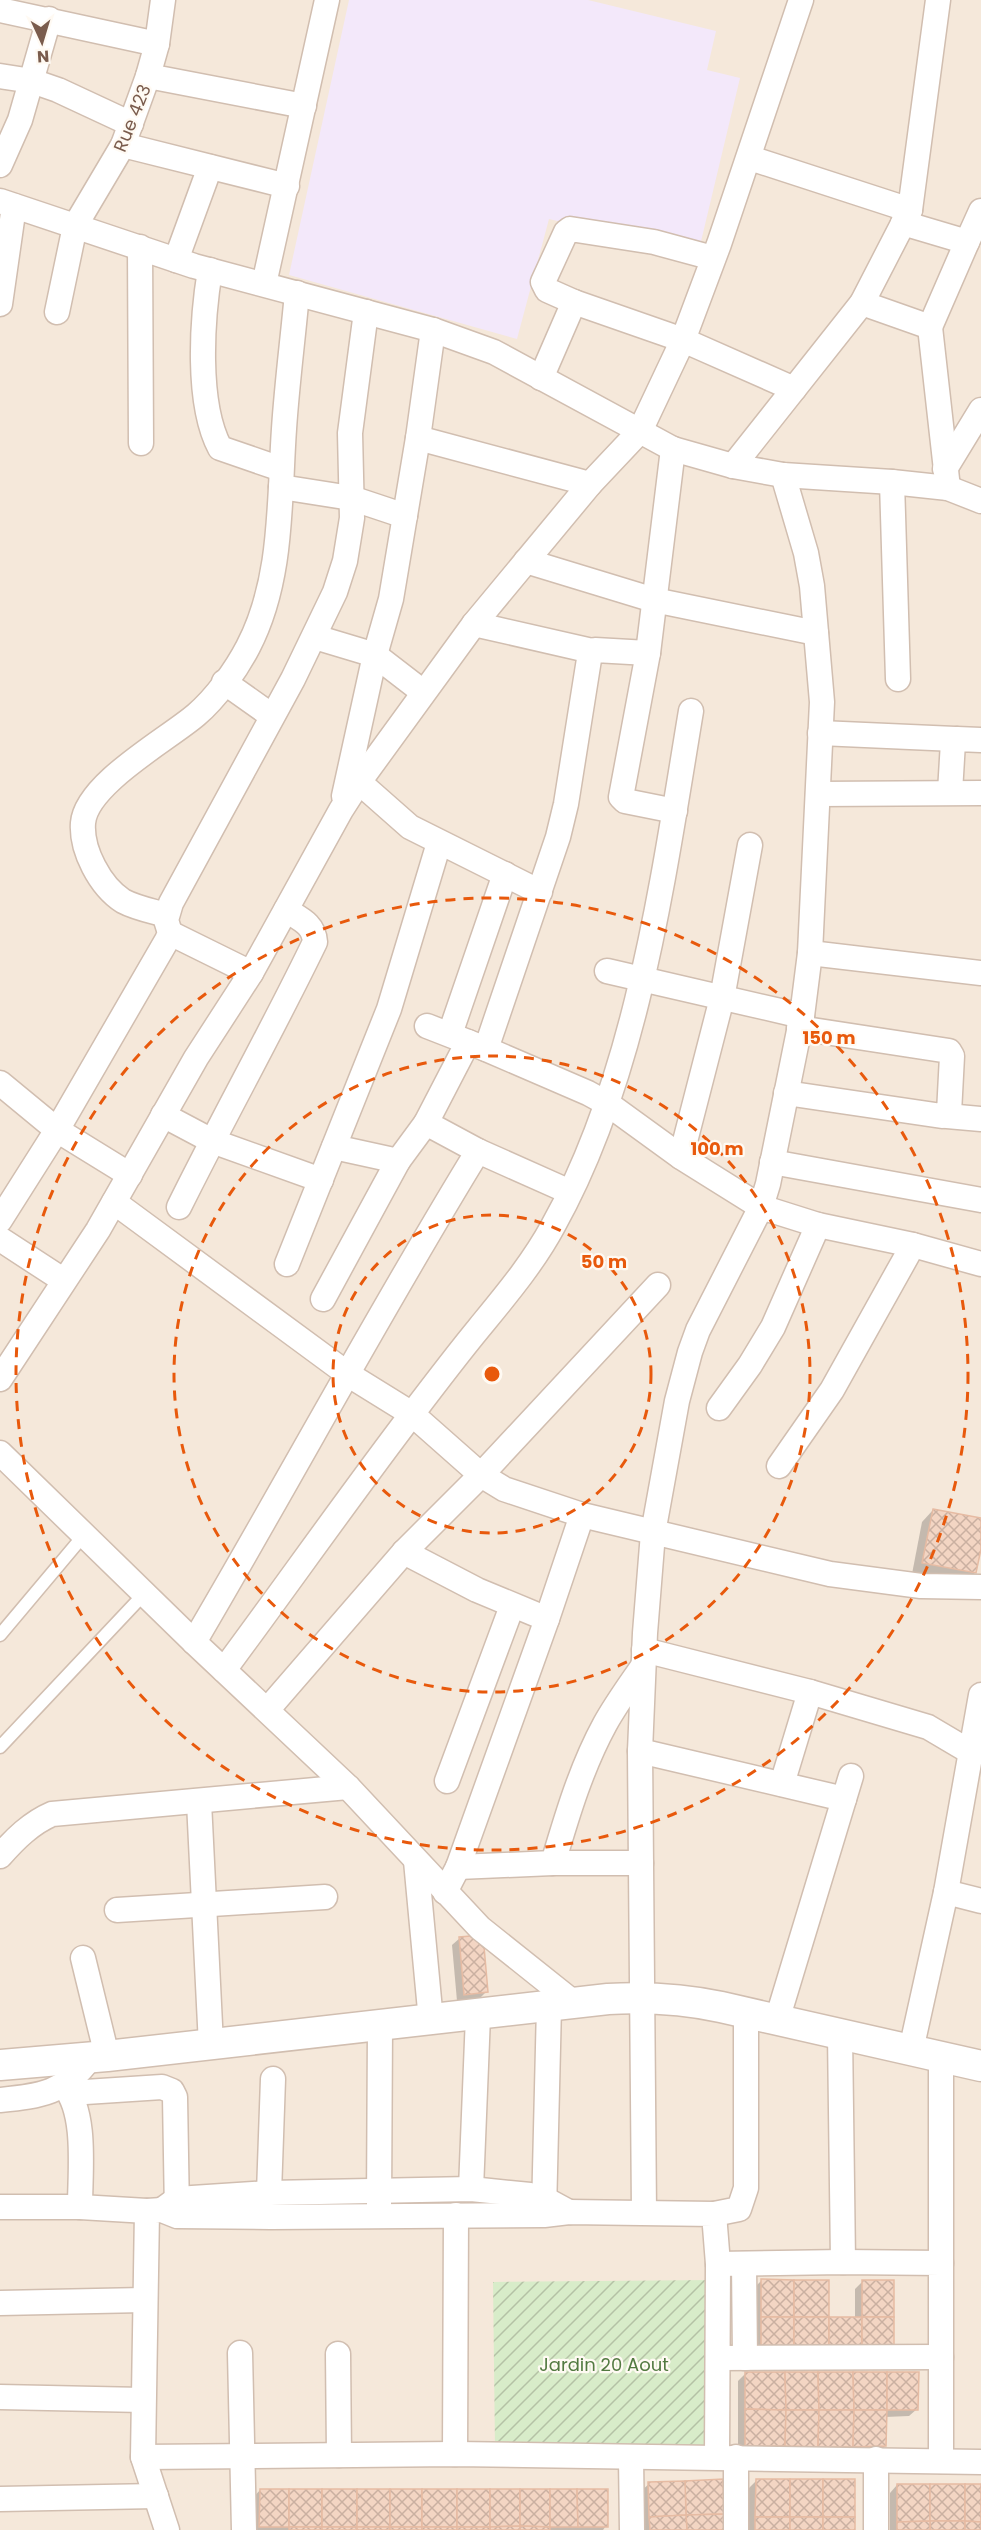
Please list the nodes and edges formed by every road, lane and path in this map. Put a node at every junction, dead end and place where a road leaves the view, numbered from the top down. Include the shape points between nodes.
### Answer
1 (163, 0) edge
2 (327, 0) edge
3 (801, 0) edge
4 (938, 0) edge
5 (0, 10) edge
6 (49, 19) junction
7 (157, 44) junction
8 (0, 76) edge
9 (148, 76) junction
10 (32, 81) junction
11 (304, 106) junction
12 (127, 135) junction
13 (750, 158) junction
14 (0, 165) edge
15 (210, 167) junction
16 (286, 186) junction
17 (7, 204) edge
18 (981, 211) edge
19 (907, 217) junction
20 (75, 226) junction
21 (967, 242) junction
22 (140, 247) junction
23 (713, 258) junction
24 (176, 260) junction
25 (210, 270) junction
26 (264, 284) junction
27 (297, 293) junction
28 (574, 302) junction
29 (862, 303) junction
30 (0, 304) edge
31 (57, 312) dead end
32 (366, 312) junction
33 (930, 327) junction
34 (433, 330) junction
35 (683, 340) junction
36 (541, 378) junction
37 (794, 389) junction
38 (981, 410) edge
39 (640, 431) junction
40 (418, 438) junction
41 (141, 443) dead end
42 (673, 450) junction
43 (733, 466) junction
44 (783, 475) junction
45 (281, 478) junction
46 (947, 478) junction
47 (892, 482) junction
48 (590, 484) junction
49 (351, 498) junction
50 (981, 501) edge
51 (405, 516) junction
52 (526, 561) junction
53 (654, 600) junction
54 (474, 624) junction
55 (816, 633) junction
56 (315, 637) junction
57 (592, 651) junction
58 (648, 653) junction
59 (375, 655) junction
60 (897, 679) dead end
61 (224, 682) junction
62 (423, 692) junction
63 (691, 711) dead end
64 (273, 717) junction
65 (820, 733) junction
66 (955, 739) junction
67 (981, 740) edge
68 (359, 782) junction
69 (950, 792) junction
70 (981, 793) edge
71 (818, 794) junction
72 (342, 810) junction
73 (675, 810) junction
74 (439, 843) junction
75 (750, 845) dead end
76 (505, 874) junction
77 (540, 892) junction
78 (286, 910) junction
79 (168, 924) junction
80 (810, 953) junction
81 (607, 971) dead end
82 (251, 972) junction
83 (981, 974) edge
84 (642, 978) junction
85 (722, 998) junction
86 (800, 1022) junction
87 (427, 1026) dead end
88 (468, 1042) junction
89 (0, 1083) edge
90 (786, 1093) junction
91 (608, 1104) junction
92 (164, 1114) junction
93 (947, 1116) junction
94 (981, 1119) edge
95 (426, 1123) junction
96 (57, 1130) junction
97 (212, 1141) junction
98 (334, 1148) junction
99 (478, 1151) junction
100 (681, 1157) junction
101 (398, 1161) junction
102 (772, 1162) junction
103 (130, 1175) junction
104 (321, 1180) junction
105 (570, 1192) junction
106 (981, 1200) edge
107 (114, 1202) junction
108 (179, 1207) dead end
109 (761, 1207) junction
110 (0, 1220) edge
111 (818, 1225) junction
112 (0, 1239) edge
113 (913, 1245) junction
114 (287, 1264) dead end
115 (981, 1264) edge
116 (63, 1280) junction
117 (658, 1285) dead end
118 (323, 1299) dead end
119 (349, 1375) junction
120 (0, 1378) edge
121 (718, 1408) dead end
122 (412, 1414) junction
123 (0, 1453) edge
124 (779, 1466) dead end
125 (481, 1475) junction
126 (582, 1515) junction
127 (653, 1533) junction
128 (84, 1535) junction
129 (404, 1552) junction
130 (981, 1587) edge
131 (144, 1594) junction
132 (512, 1606) junction
133 (548, 1619) junction
134 (0, 1635) edge
135 (194, 1642) junction
136 (644, 1658) junction
137 (224, 1670) junction
138 (810, 1692) junction
139 (981, 1695) edge
140 (268, 1710) junction
141 (0, 1747) edge
142 (640, 1751) junction
143 (972, 1753) junction
144 (851, 1776) dead end
145 (447, 1781) dead end
146 (782, 1784) junction
147 (348, 1787) junction
148 (844, 1799) junction
149 (199, 1802) junction
150 (0, 1856) edge
151 (416, 1861) junction
152 (553, 1863) junction
153 (641, 1863) junction
154 (458, 1868) junction
155 (445, 1892) junction
156 (946, 1892) junction
157 (325, 1896) dead end
158 (981, 1901) edge
159 (203, 1905) junction
160 (117, 1910) dead end
161 (83, 1958) dead end
162 (643, 1997) junction
163 (562, 2005) junction
164 (746, 2013) junction
165 (478, 2016) junction
166 (777, 2019) junction
167 (431, 2021) junction
168 (380, 2026) junction
169 (840, 2034) junction
170 (211, 2045) junction
171 (911, 2050) junction
172 (99, 2057) junction
173 (941, 2057) junction
174 (0, 2065) edge
175 (981, 2066) edge
176 (273, 2079) dead end
177 (67, 2089) junction
178 (0, 2100) edge
179 (471, 2189) junction
180 (379, 2190) junction
181 (269, 2193) junction
182 (0, 2206) edge
183 (80, 2207) junction
184 (544, 2207) junction
185 (166, 2209) junction
186 (644, 2212) junction
187 (714, 2214) junction
188 (379, 2215) junction
189 (456, 2215) junction
190 (843, 2262) junction
191 (941, 2263) junction
192 (717, 2264) junction
193 (744, 2264) junction
194 (144, 2300) junction
195 (0, 2303) edge
196 (240, 2353) dead end
197 (338, 2354) dead end
198 (941, 2357) junction
199 (718, 2358) junction
200 (746, 2358) junction
201 (0, 2397) edge
202 (143, 2400) junction
203 (455, 2454) junction
204 (339, 2455) junction
205 (241, 2456) junction
206 (143, 2457) junction
207 (727, 2457) junction
208 (631, 2458) junction
209 (876, 2460) junction
210 (941, 2461) junction
211 (981, 2462) edge
212 (156, 2496) junction
213 (0, 2499) edge
214 (167, 2530) edge
215 (244, 2530) edge
216 (632, 2530) edge
217 (736, 2530) edge
218 (876, 2530) edge

1 - 7 street, Rue 423
2 - 11 street
3 - 13 street
4 - 19 street
5 - 6 street
6 - 7 street
6 - 10 street
7 - 9 street, Rue 423
8 - 10 street
9 - 11 street
9 - 12 street, Rue 423
10 - 12 street via 58,90
10 - 14 street
11 - 16 street
12 - 15 street
12 - 20 street, Rue 423
13 - 19 street
13 - 23 street
15 - 16 street
15 - 24 street
16 - 26 street
17 - 20 street
17 - 30 street
18 - 21 street
19 - 21 street
19 - 29 street
20 - 22 street
20 - 31 street, Rue 423
21 - 33 street
22 - 24 street
22 - 41 street
23 - 28 street via 654,242 570,229 543,282 547,290
23 - 35 street
24 - 25 street
25 - 26 street
25 - 45 street via 203,353 207,409 215,440 220,448
26 - 27 street
27 - 32 street
27 - 45 street
28 - 35 street
28 - 36 street
29 - 33 street
29 - 37 street
32 - 34 street
32 - 49 street via 350,433
33 - 46 street
34 - 36 street via 494,352
34 - 40 street
35 - 37 street
35 - 39 street
36 - 39 street
37 - 43 street
38 - 46 street
39 - 42 street
39 - 48 street
40 - 48 street
40 - 51 street
42 - 43 street
42 - 53 street
43 - 44 street
44 - 47 street
44 - 55 street via 806,553
45 - 49 street
45 - 61 street via 278,548 264,607 248,648
46 - 47 street
46 - 50 street
47 - 60 street
48 - 52 street
49 - 51 street
49 - 56 street via 345,561
51 - 59 street via 389,608
52 - 53 street
52 - 54 street
53 - 55 street
53 - 58 street
54 - 57 street
54 - 62 street
55 - 65 street via 822,702
56 - 59 street
56 - 64 street
57 - 58 street
57 - 77 street via 566,804
58 - 73 street via 621,797
59 - 62 street
59 - 72 street
61 - 64 street
61 - 79 street via 197,714 101,789 85,813 85,841 93,865 106,885 126,902
62 - 68 street
63 - 73 street
64 - 79 street
65 - 66 street
65 - 71 street
66 - 67 street
66 - 69 street
68 - 72 street
68 - 74 street via 410,827
69 - 70 street
69 - 71 street
71 - 80 street
72 - 78 street
73 - 84 street
74 - 76 street
74 - 98 street via 389,1010
75 - 85 street
76 - 77 street
76 - 88 street
77 - 88 street
78 - 82 street
78 - 97 street via 310,925 315,942
79 - 82 street
79 - 96 street via 134,1000
80 - 83 street
80 - 86 street
81 - 84 street
82 - 92 street
84 - 85 street
84 - 91 street
85 - 86 street
85 - 100 street
86 - 90 street
86 - 93 street via 949,1052 952,1056
87 - 88 street
88 - 91 street
88 - 95 street
89 - 96 street
90 - 93 street
90 - 102 street
91 - 100 street
91 - 105 street
92 - 97 street
92 - 103 street
93 - 94 street
95 - 99 street
95 - 101 street
96 - 103 street
96 - 110 street
97 - 104 street
97 - 108 street
98 - 101 street
98 - 104 street
99 - 105 street
99 - 119 street
100 - 109 street
101 - 118 street
102 - 106 street
102 - 109 street
103 - 107 street
104 - 114 street
105 - 122 street via 517,1283
107 - 116 street
107 - 119 street
109 - 111 street
109 - 127 street via 690,1352
111 - 113 street
111 - 121 street via 773,1327
112 - 116 street
113 - 115 street
113 - 124 street via 832,1390
116 - 120 street
117 - 125 street
119 - 122 street
119 - 135 street
122 - 125 street
122 - 137 street
123 - 128 street
125 - 126 street via 512,1492
125 - 129 street
126 - 127 street
126 - 133 street
127 - 130 street via 830,1574 921,1586
127 - 136 street
128 - 131 street
128 - 134 lane
129 - 132 street
129 - 140 street
131 - 135 street
131 - 141 lane
132 - 133 street
132 - 145 street
133 - 154 street
135 - 137 street
136 - 138 street
136 - 142 street
136 - 152 street via 590,1755
137 - 140 street
138 - 143 street via 928,1727
138 - 146 street
139 - 143 street
140 - 147 street
142 - 146 street
142 - 153 street
143 - 156 street
144 - 148 street
146 - 148 street
147 - 149 street
147 - 151 street
148 - 166 street
149 - 150 street via 52,1814 13,1841
149 - 159 street
151 - 155 street
151 - 167 street
152 - 153 street
152 - 154 street
153 - 162 street
154 - 155 street
155 - 163 street
156 - 158 street
156 - 171 street
157 - 159 street
159 - 160 street
159 - 170 street
161 - 172 street
162 - 163 street
162 - 164 street via 695,2002
162 - 186 street
163 - 165 street
163 - 184 street
164 - 166 street
164 - 187 street via 746,2188 739,2209
165 - 167 street
165 - 179 street
166 - 169 street
167 - 168 street
168 - 170 street
168 - 180 street
169 - 171 street
169 - 190 street
170 - 172 street
171 - 173 street
172 - 174 street
172 - 177 street
173 - 175 street
173 - 191 street
176 - 181 street
177 - 178 street
177 - 183 street via 79,2120
177 - 185 street via 162,2087 172,2091 175,2097
179 - 180 street
179 - 184 street via 511,2191
180 - 181 street
180 - 188 street
181 - 185 street
182 - 183 street
183 - 185 street
184 - 186 street via 569,2212
184 - 189 street
185 - 188 street
185 - 194 street
186 - 187 street
187 - 192 street
188 - 189 street
189 - 203 street
190 - 191 street
190 - 193 street
191 - 198 street
192 - 193 street
192 - 199 street
193 - 200 street
194 - 195 street
194 - 202 street
196 - 205 street
197 - 204 street
198 - 200 street
198 - 210 street
199 - 200 street
199 - 207 street
201 - 202 street
202 - 206 street
203 - 204 street
203 - 208 street
204 - 205 street
205 - 206 street
205 - 215 street
206 - 212 street
207 - 208 street
207 - 209 street
207 - 217 street
208 - 216 street
209 - 210 street
209 - 218 street
210 - 211 street
212 - 213 street
212 - 214 street

